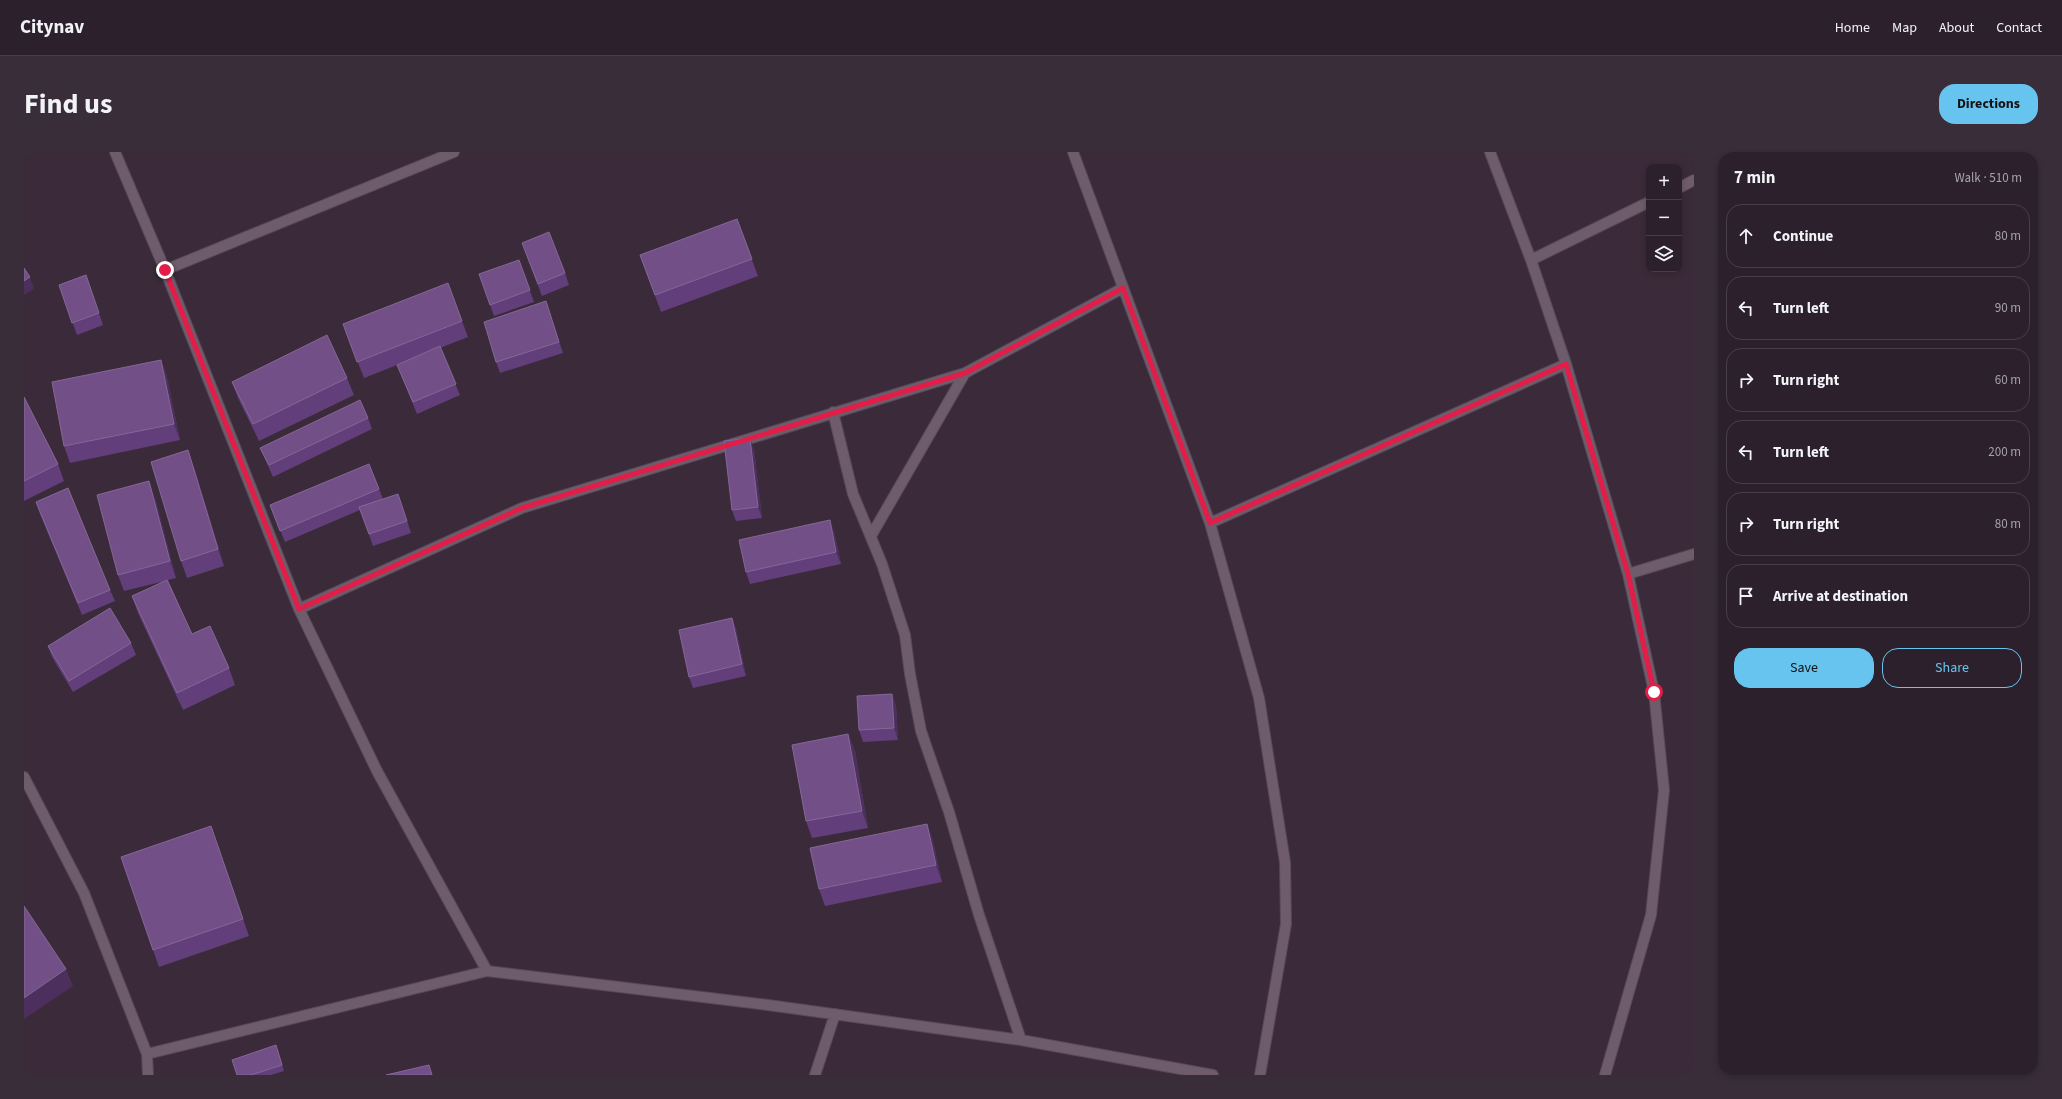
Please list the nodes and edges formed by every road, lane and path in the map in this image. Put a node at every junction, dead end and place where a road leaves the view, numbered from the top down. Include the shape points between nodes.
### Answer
1 (115, 152) edge
2 (454, 152) edge
3 (1073, 152) edge
4 (1490, 152) edge
5 (1694, 180) edge
6 (1682, 186) edge
7 (1646, 203) edge
8 (1531, 260) junction
9 (165, 270) junction
10 (1123, 288) junction
11 (1566, 364) junction
12 (965, 373) junction
13 (833, 412) junction
14 (1210, 523) junction
15 (871, 536) junction
16 (1694, 554) edge
17 (1628, 574) junction
18 (299, 609) junction
19 (24, 777) edge
20 (487, 971) junction
21 (836, 1014) junction
22 (1021, 1040) junction
23 (147, 1054) junction
24 (148, 1075) edge
25 (815, 1075) edge
26 (1213, 1075) edge
27 (1260, 1075) edge
28 (1604, 1075) edge

1 - 9 street
2 - 9 street
3 - 10 street
4 - 8 street
5 - 6 street
7 - 8 street
8 - 11 street
9 - 18 street
10 - 12 street
10 - 14 street
11 - 14 street
11 - 17 street
12 - 13 street
12 - 15 street
13 - 15 street via 853,494
13 - 18 street via 522,508
14 - 27 street via 1259,698 1285,862 1286,924
15 - 22 street via 905,635 921,730
16 - 17 street
17 - 28 street via 1654,692 1664,790 1651,915
18 - 20 street via 376,771
19 - 23 street via 84,894
20 - 21 street
20 - 23 street
21 - 22 street
21 - 25 street
22 - 26 street
23 - 24 street

